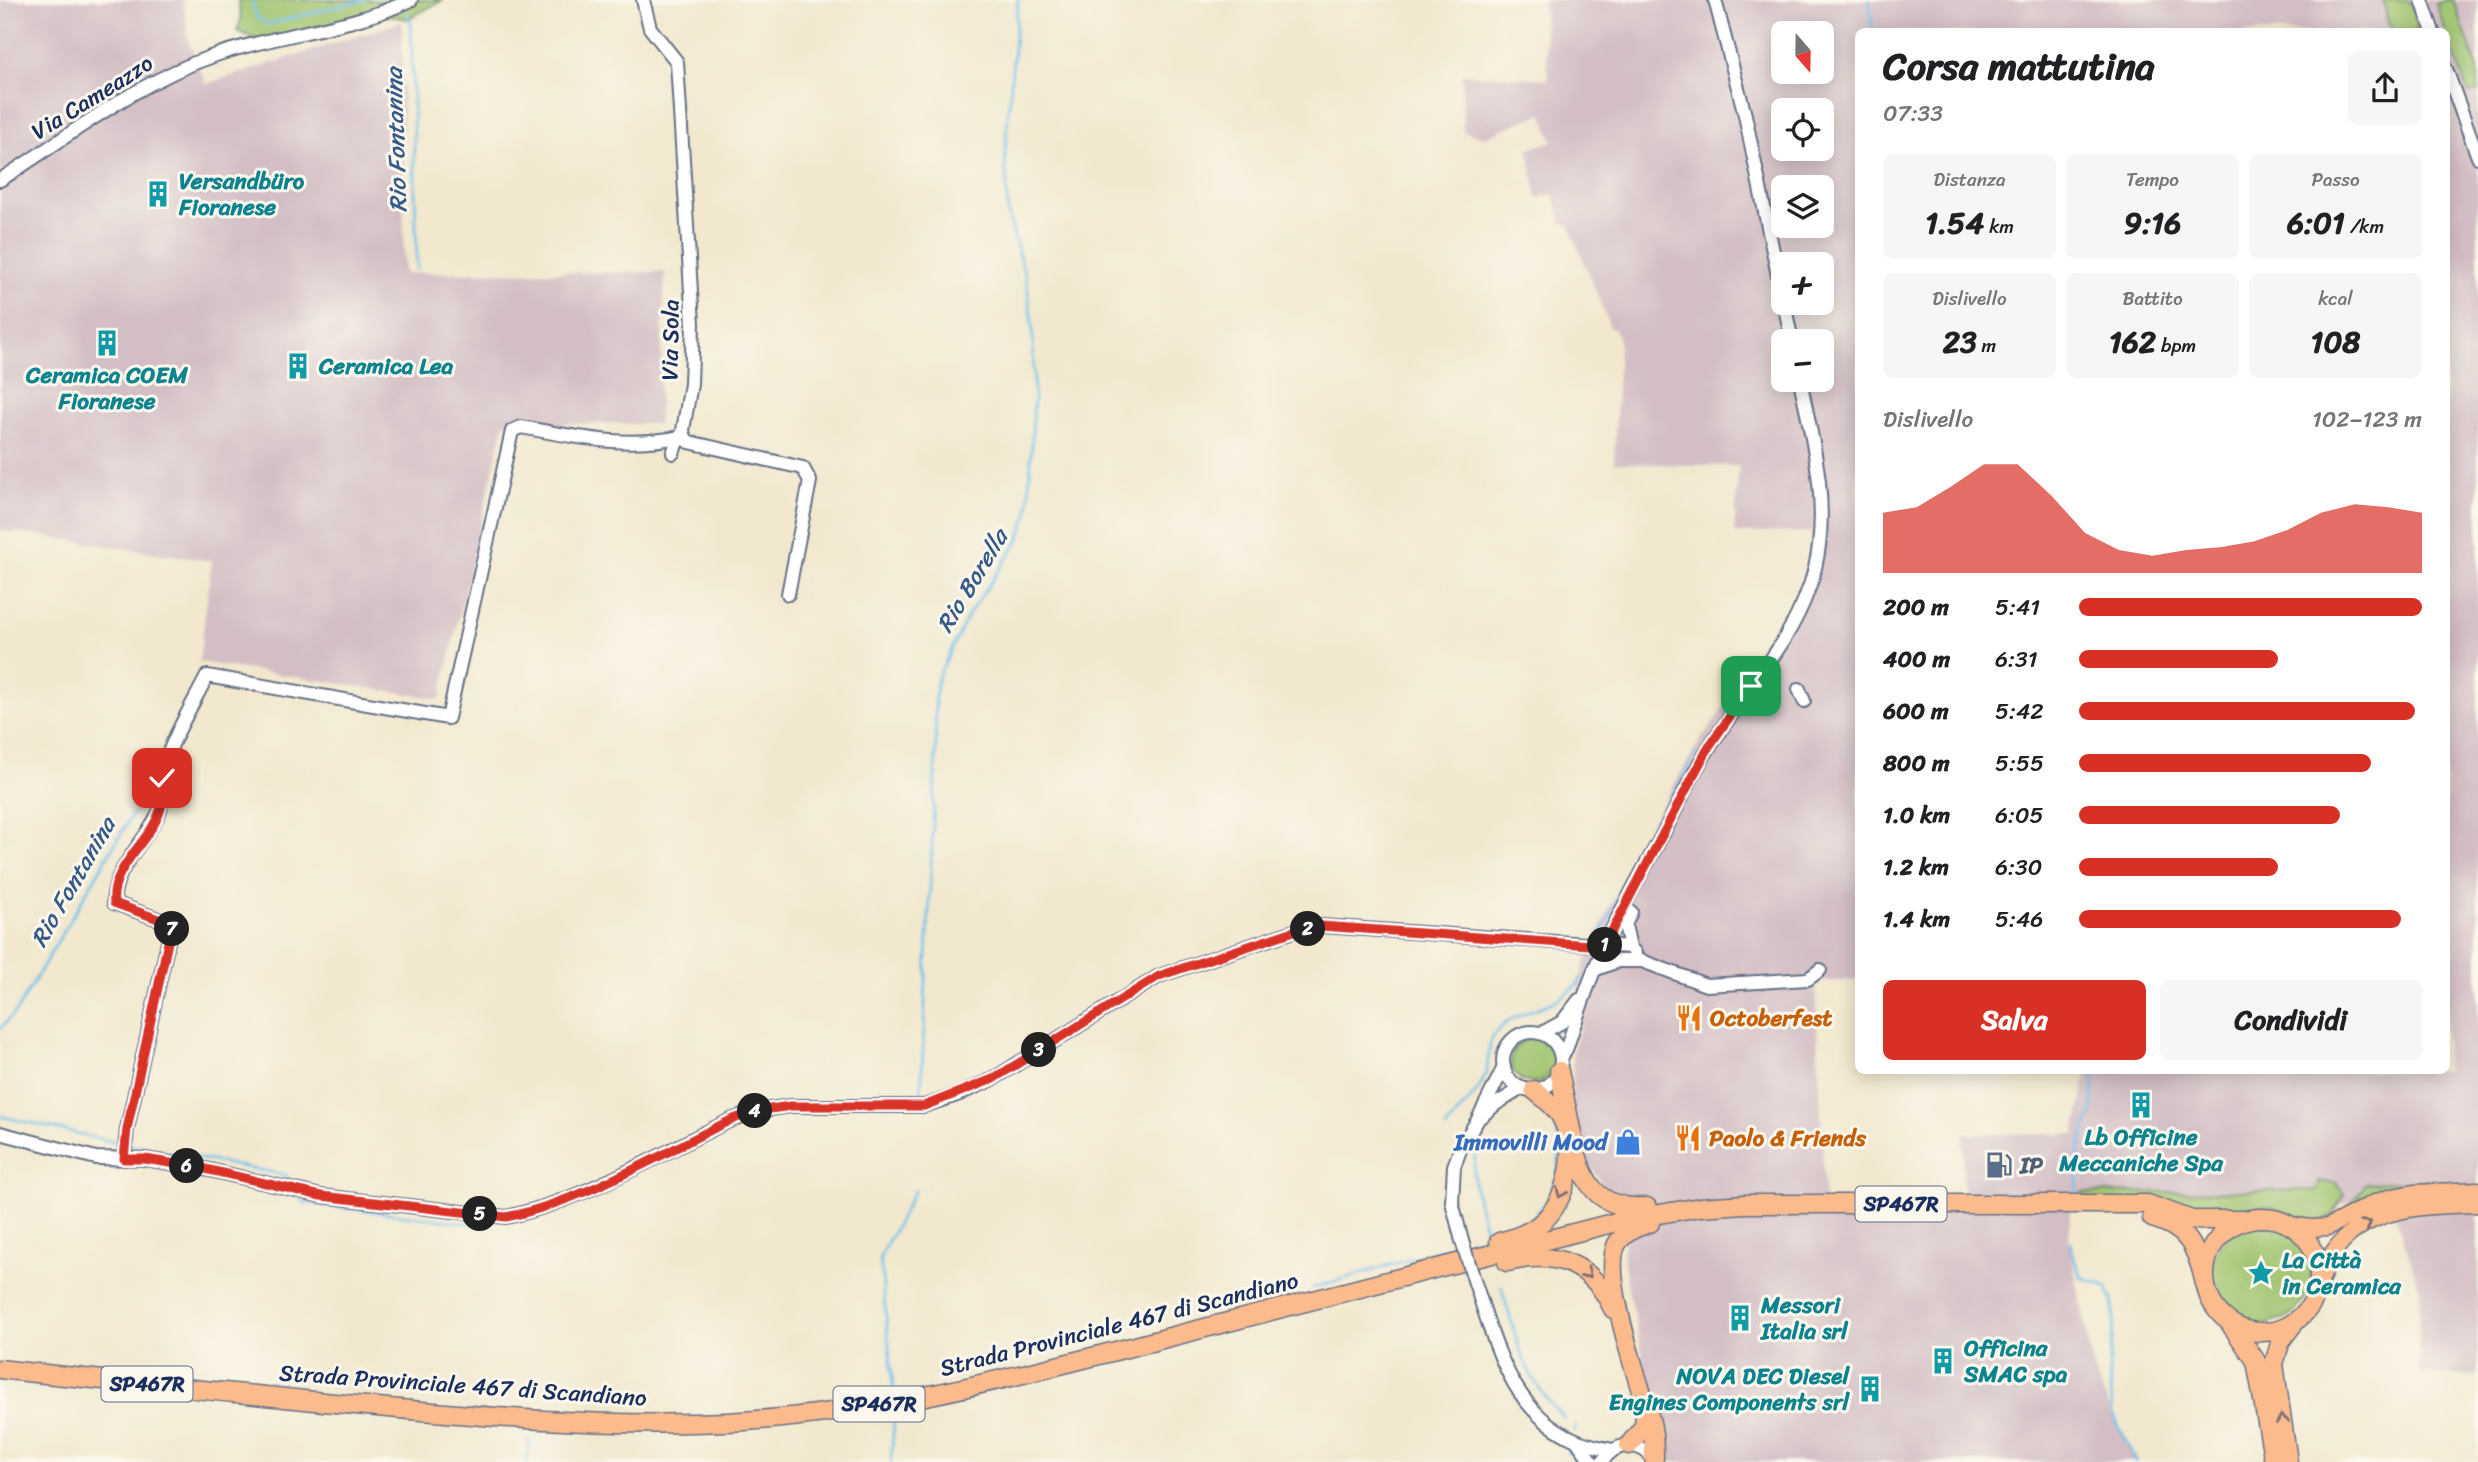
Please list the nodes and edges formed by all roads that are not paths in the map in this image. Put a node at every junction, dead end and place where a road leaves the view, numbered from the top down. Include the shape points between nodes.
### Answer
1 (411, 0) edge
2 (643, 0) edge
3 (1715, 0) edge
4 (2421, 0) edge
5 (2432, 28) edge
6 (2450, 80) edge
7 (2478, 157) edge
8 (0, 180) edge
9 (1774, 252) edge
10 (1802, 392) edge
11 (684, 436) junction
12 (673, 453) dead end
13 (788, 594) dead end
14 (1629, 897) junction
15 (1604, 946) junction
16 (1630, 947) junction
17 (1618, 961) junction
18 (1642, 961) junction
19 (1594, 970) junction
20 (1820, 970) dead end
21 (1586, 991) junction
22 (1542, 1033) junction
23 (1560, 1065) junction
24 (1504, 1067) junction
25 (1528, 1089) junction
26 (1477, 1121) junction
27 (0, 1133) edge
28 (125, 1149) junction
29 (2478, 1190) edge
30 (2478, 1204) edge
31 (1772, 1208) junction
32 (2146, 1210) junction
33 (2246, 1220) junction
34 (2288, 1225) junction
35 (2205, 1283) junction
36 (1355, 1290) junction
37 (2314, 1297) junction
38 (2227, 1320) junction
39 (2297, 1320) junction
40 (1623, 1331) junction
41 (0, 1369) edge
42 (1645, 1405) junction
43 (1577, 1441) junction
44 (1620, 1448) junction
45 (1655, 1461) edge
46 (1592, 1462) edge
47 (1602, 1462) edge
48 (2274, 1462) edge
49 (2288, 1462) edge

1 - 8 street, Via Cameazzo via 183,67 141,88
2 - 11 street, Via Sola via 650,27 677,62 693,324
3 - 9 street
4 - 5 street
6 - 7 street
10 - 14 street via 1821,505 1814,570 1783,638 1708,748
11 - 12 street
11 - 13 street via 689,442 803,468 808,473
11 - 28 street via 629,442 521,427 512,430 448,718 207,676 167,757 160,810 113,892 114,903 172,924
14 - 15 street
14 - 16 street via 1635,905 1625,925
15 - 16 street
15 - 17 street
15 - 19 street
15 - 28 street via 1321,926 1294,931 1159,976 993,1079 957,1095 924,1106 791,1106 756,1111 578,1195 506,1217 321,1196 145,1159
16 - 18 street
17 - 18 street
17 - 19 street
18 - 20 street via 1706,985 1808,979
19 - 21 street
21 - 22 street via 1562,1022
21 - 23 street
22 - 23 street via 1555,1043
22 - 24 street via 1527,1032 1513,1039 1504,1052
23 - 25 street via 1549,1084
23 - 31 highway via 1577,1160 1595,1192 1608,1202 1627,1208 1759,1200
24 - 25 street via 1512,1082
24 - 26 street
25 - 26 street via 1496,1104
25 -> 36 highway via 1556,1108 1568,1141 1564,1187 1540,1224 1512,1239
26 - 43 street, bridge via 1454,1166 1452,1202 1475,1283 1516,1390 1551,1427
27 - 28 street via 96,1158
29 - 34 main road via 2392,1197 2328,1227
37 -> 30 main road via 2331,1257 2345,1239 2379,1216
31 - 32 highway, Strada Provinciale 467 di Scandiano / SP467R
31 - 36 highway, Strada Provinciale 467 di Scandiano / SP467R via 1699,1207 1656,1214
31 - 40 highway via 1680,1218 1630,1230 1617,1243 1612,1258
32 - 33 highway, SP467R via 2192,1220
32 - 35 highway, SP467R via 2189,1239
33 - 34 highway via 2264,1218
33 - 35 highway via 2217,1240 2208,1257
34 - 37 highway via 2312,1247 2318,1280
35 - 38 highway via 2210,1299
36 -> 40 highway via 1522,1258 1561,1259 1593,1277
36 - 41 highway, Strada Provinciale 467 di Scandiano / SP467R via 930,1395 729,1422 611,1424 498,1417
37 - 39 highway
38 - 39 highway via 2243,1329 2269,1331
38 - 48 highway via 2256,1361
49 -> 39 highway via 2274,1364 2281,1340
40 - 42 highway
42 - 44 highway via 1644,1426
42 - 45 highway
43 - 44 street
43 - 46 street
44 - 45 street via 1643,1449
44 - 47 street

